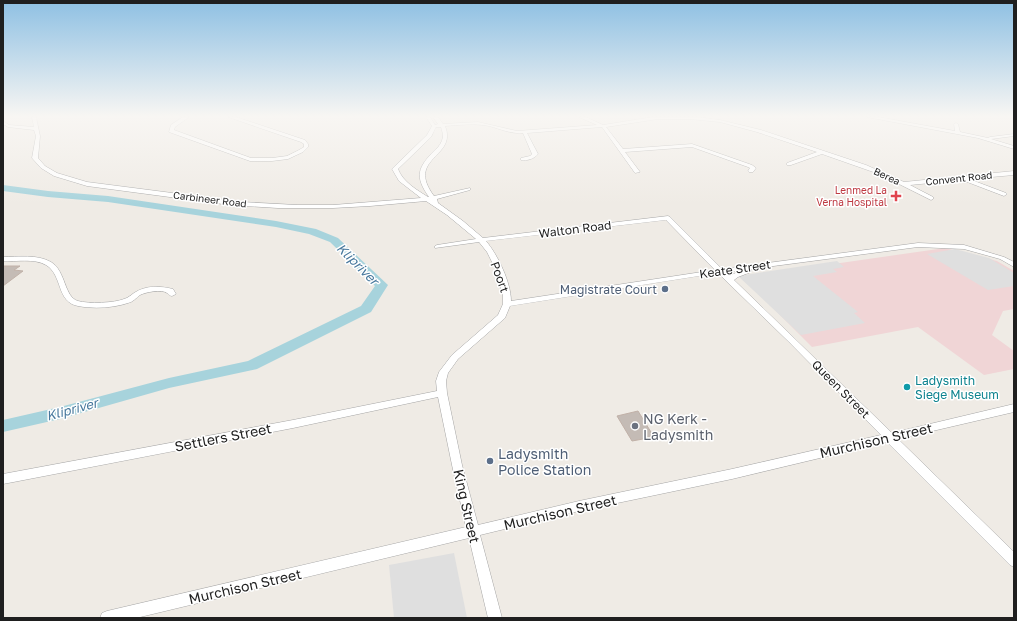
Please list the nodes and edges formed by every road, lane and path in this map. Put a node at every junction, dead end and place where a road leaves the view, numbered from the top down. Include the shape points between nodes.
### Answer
1 (37, 146) edge
2 (213, 146) edge
3 (306, 146) edge
4 (419, 146) edge
5 (442, 146) edge
6 (531, 146) edge
7 (618, 146) edge
8 (681, 146) edge
9 (695, 146) edge
10 (802, 146) edge
11 (622, 151) junction
12 (821, 152) junction
13 (523, 159) dead end
14 (788, 164) dead end
15 (637, 172) dead end
16 (750, 172) dead end
17 (1014, 172) edge
18 (962, 178) junction
19 (904, 184) junction
20 (468, 189) dead end
21 (1004, 194) dead end
22 (931, 198) dead end
23 (430, 199) junction
24 (668, 218) joint
25 (481, 240) junction
26 (437, 247) dead end
27 (3, 259) edge
28 (1014, 265) edge
29 (761, 266) junction
30 (720, 271) junction
31 (729, 280) junction
32 (172, 294) dead end
33 (508, 304) junction
34 (442, 393) junction
35 (1014, 408) edge
36 (889, 437) junction
37 (3, 479) edge
38 (473, 532) junction
39 (1014, 561) edge
40 (107, 618) edge
41 (495, 618) edge

1 - 23 street, Carbineer Road via 35,158 39,164 59,176 78,182 264,205 353,206
2 - 3 street via 250,159 262,160 299,153
4 - 23 street, Poort via 395,169 396,174
5 - 23 street via 427,162 422,173
6 - 13 street via 535,154
7 - 11 street
8 - 11 street
9 - 16 street via 750,166
10 - 12 street, Berea
11 - 15 street
12 - 14 street
12 - 19 street, Berea via 872,169
17 - 18 street, Convent Road
18 - 19 street, Convent Road
18 - 21 street
19 - 22 street, Berea
20 - 23 street, Carbineer Road
23 - 25 street, Poort
24 - 25 street, Walton Road
24 - 30 street, Queen Street
25 - 26 street, Walton Road
25 - 33 street, Poort via 490,251 498,269
27 - 32 street via 35,261 51,266 70,300 76,304 127,302 138,293 149,289 170,291
28 - 29 street, Keate Street via 1002,258 964,247 930,245 900,246
29 - 30 street, Keate Street
29 - 31 street via 740,273
30 - 31 street, Queen Street
30 - 33 street, Keate Street
31 - 36 street, Queen Street
33 - 34 street, Poort via 502,316 452,360 442,376
34 - 37 street, Settlers Street
34 - 38 street, King Street
35 - 36 street, Murchison Street
36 - 38 street, Murchison Street
36 - 39 street, Queen Street
38 - 40 street, Murchison Street
38 - 41 street, King Street

